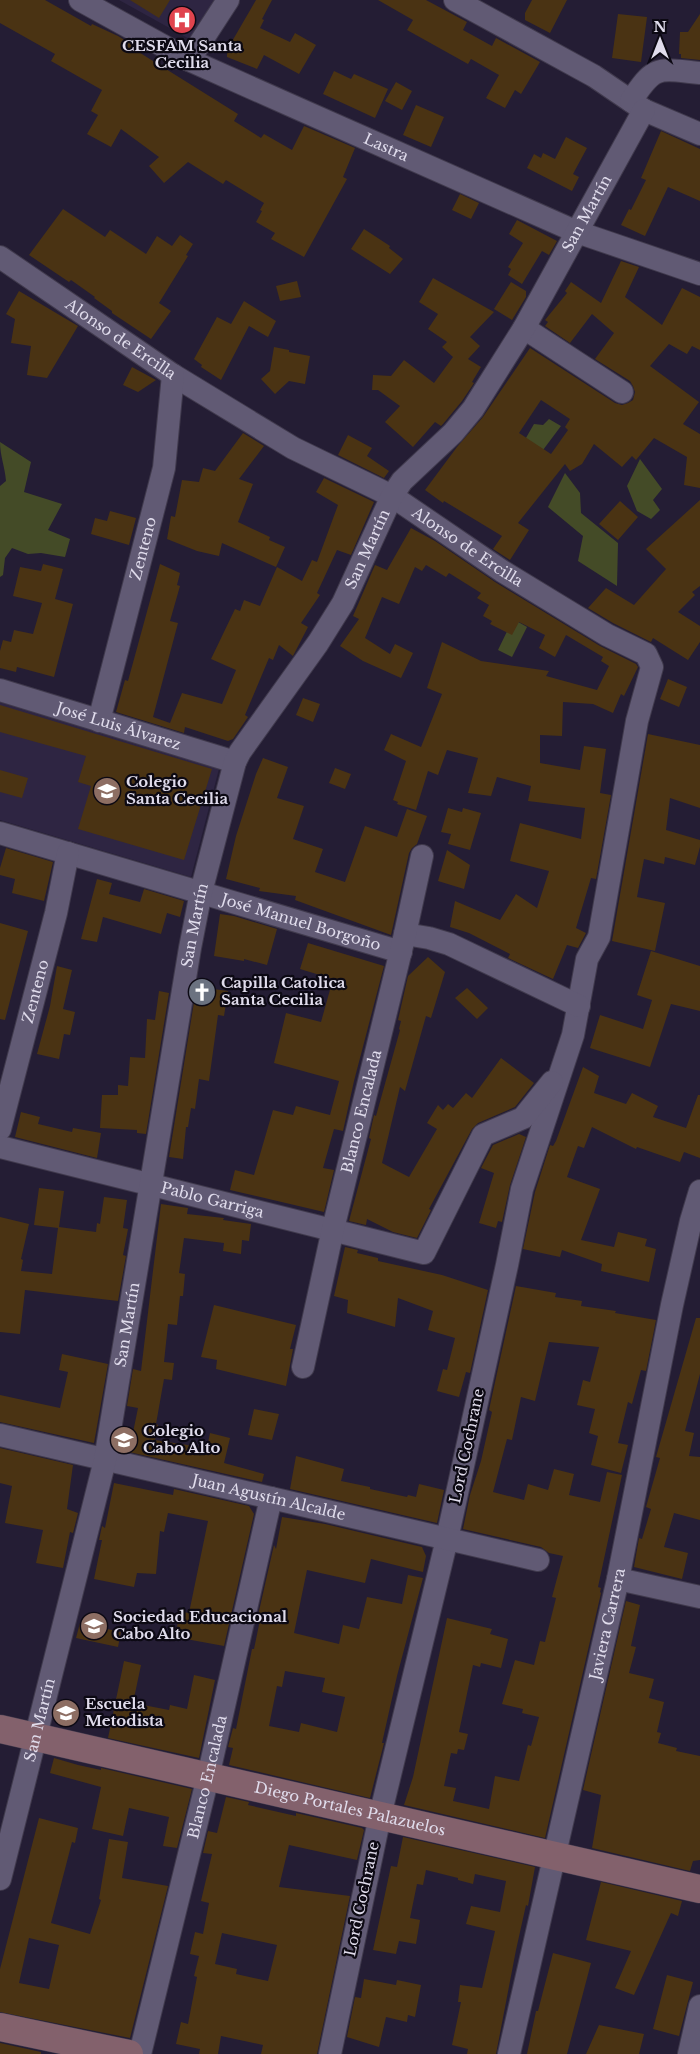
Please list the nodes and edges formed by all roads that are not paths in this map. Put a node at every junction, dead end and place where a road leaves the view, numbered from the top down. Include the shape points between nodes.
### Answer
1 (80, 0) edge
2 (228, 0) edge
3 (455, 0) edge
4 (189, 60) junction
5 (700, 73) edge
6 (637, 106) junction
7 (700, 134) edge
8 (577, 232) junction
9 (0, 257) edge
10 (700, 274) edge
11 (524, 328) junction
12 (173, 375) junction
13 (622, 392) dead end
14 (392, 496) junction
15 (0, 690) edge
16 (99, 721) junction
17 (235, 762) junction
18 (0, 833) edge
19 (616, 842) joint
20 (68, 853) junction
21 (422, 856) dead end
22 (201, 892) junction
23 (403, 943) junction
24 (579, 1006) junction
25 (563, 1068) junction
26 (0, 1129) edge
27 (0, 1147) edge
28 (149, 1184) junction
29 (700, 1192) edge
30 (333, 1229) junction
31 (303, 1367) dead end
32 (0, 1435) edge
33 (105, 1460) junction
34 (271, 1498) junction
35 (447, 1539) junction
36 (538, 1560) dead end
37 (618, 1579) junction
38 (700, 1597) edge
39 (0, 1729) edge
40 (34, 1737) junction
41 (208, 1777) junction
42 (380, 1816) junction
43 (555, 1856) junction
44 (0, 1879) edge
45 (700, 1889) edge
46 (700, 2006) edge
47 (0, 2027) edge
48 (129, 2054) edge
49 (140, 2054) edge
50 (330, 2054) edge
51 (509, 2054) edge
52 (689, 2054) edge

1 - 4 street, Lastra
2 - 4 street
3 - 6 street via 594,76
4 - 8 street, Lastra
5 - 6 street, San Martín via 664,70 655,73 644,81
6 - 7 street
6 - 8 street, San Martín
8 - 10 street, Lastra
8 - 11 street, San Martín
9 - 12 street, Alonso de Ercilla
11 - 13 street
11 - 14 street, San Martín via 463,422 414,468
12 - 14 street, Alonso de Ercilla via 293,448
12 - 16 street, Zenteno via 164,468
14 - 17 street, San Martín via 343,603
14 - 19 street, Alonso de Ercilla via 502,570 607,635 646,654 652,667 637,721
15 - 16 street, José Luis Álvarez
16 - 17 street, José Luis Álvarez
17 - 22 street, San Martín
18 - 20 street, José Manuel Borgoño
19 - 24 street, Lord Cochrane via 599,937 587,959
20 - 22 street, José Manuel Borgoño
20 - 26 street, Zenteno via 56,913
21 - 23 street, Blanco Encalada
22 - 23 street, José Manuel Borgoño
22 - 28 street, San Martín
23 - 24 street, José Manuel Borgoño via 430,938 449,944
23 - 30 street, Blanco Encalada
24 - 25 street, Lord Cochrane
25 - 30 street, Pablo Garriga via 523,1118 483,1135 424,1253
25 - 35 street, Lord Cochrane via 522,1189
27 - 28 street, Pablo Garriga
28 - 30 street, Pablo Garriga
28 - 33 street, San Martín
29 - 37 street, Javiera Carrera via 672,1305
30 - 31 street, Blanco Encalada
32 - 33 street, Juan Agustín Alcalde
33 - 34 street, Juan Agustín Alcalde
33 - 40 street, San Martín
34 - 35 street, Juan Agustín Alcalde
34 - 41 street, Blanco Encalada
35 - 36 street, Juan Agustín Alcalde
35 - 42 street, Lord Cochrane
37 - 38 street
37 - 43 street, Javiera Carrera
39 - 40 street, Diego Portales Palazuelos
40 - 41 street, Diego Portales Palazuelos
40 - 44 street, San Martín
41 - 42 street, Diego Portales Palazuelos
41 - 49 street, Blanco Encalada
42 - 43 street, Diego Portales Palazuelos
42 - 50 street, Lord Cochrane
43 - 45 street, Diego Portales Palazuelos
43 - 51 street, Javiera Carrera
46 - 52 street
47 - 48 street

